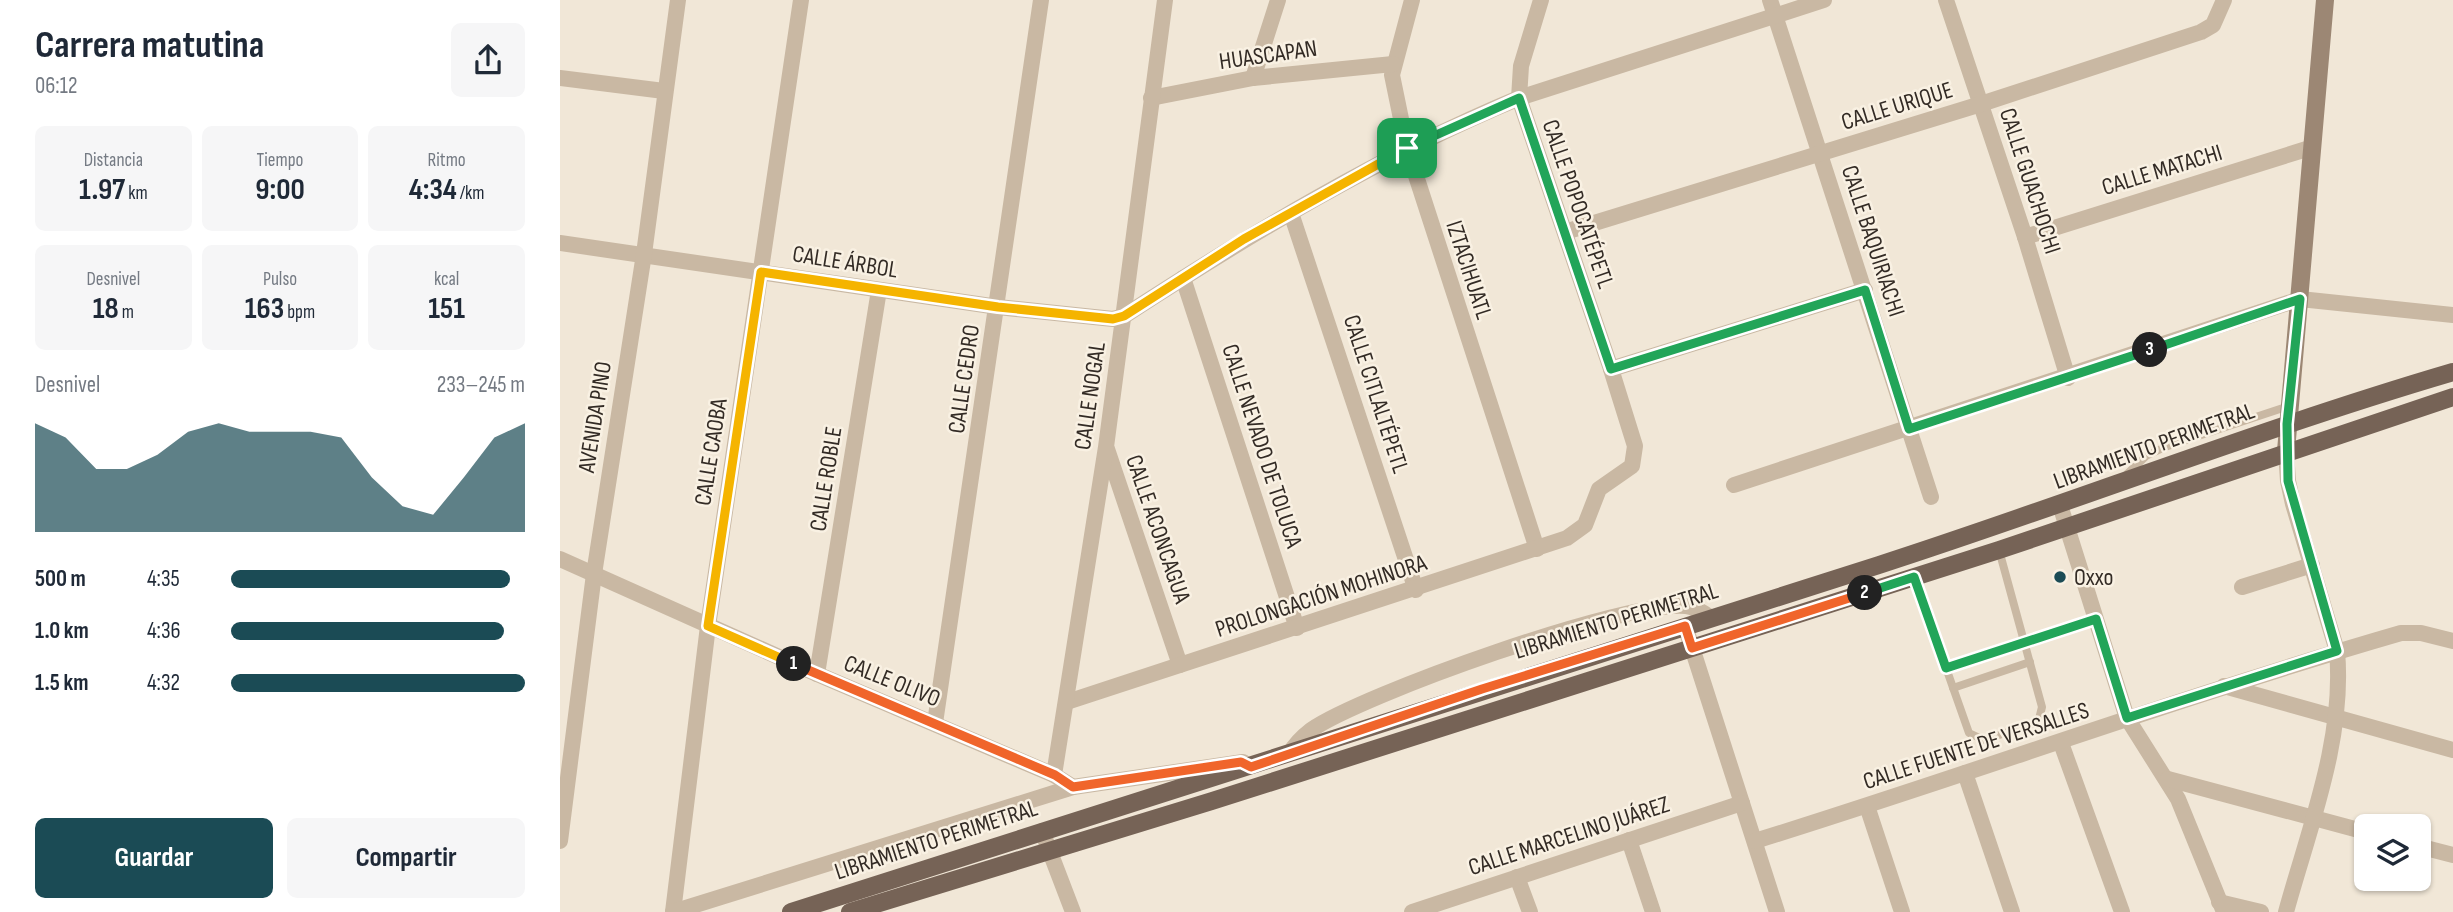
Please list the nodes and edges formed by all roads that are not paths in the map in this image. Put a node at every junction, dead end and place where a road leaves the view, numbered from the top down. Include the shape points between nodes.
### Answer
1 (678, 0) edge
2 (801, 0) edge
3 (1041, 0) edge
4 (1165, 0) edge
5 (1278, 0) edge
6 (1412, 0) edge
7 (1541, 0) edge
8 (1825, 0) edge
9 (1946, 0) edge
10 (2224, 0) edge
11 (2325, 0) edge
12 (1772, 8) edge
13 (1393, 64) junction
14 (560, 78) edge
15 (1253, 78) junction
16 (664, 92) junction
17 (1150, 98) junction
18 (1519, 98) junction
19 (1981, 104) junction
20 (2313, 147) junction
21 (1407, 148) junction
22 (1820, 152) junction
23 (1291, 214) junction
24 (1565, 232) junction
25 (2025, 237) junction
26 (560, 243) edge
27 (644, 254) junction
28 (761, 272) junction
29 (1183, 278) junction
30 (879, 290) junction
31 (1865, 290) junction
32 (2300, 299) junction
33 (998, 307) junction
34 (1124, 316) junction
35 (2453, 316) edge
36 (1611, 369) junction
37 (2453, 372) edge
38 (2067, 378) junction
39 (2453, 397) edge
40 (2288, 415) junction
41 (1909, 429) junction
42 (2202, 435) junction
43 (1106, 447) junction
44 (2286, 451) junction
45 (2207, 453) junction
46 (1734, 485) dead end
47 (2118, 485) junction
48 (1931, 497) dead end
49 (2060, 505) junction
50 (1585, 524) joint
51 (2067, 528) junction
52 (1537, 549) junction
53 (1999, 550) junction
54 (560, 559) edge
55 (2312, 565) junction
56 (594, 574) junction
57 (1914, 577) junction
58 (2242, 587) dead end
59 (1416, 590) junction
60 (1710, 617) junction
61 (2096, 619) junction
62 (708, 626) junction
63 (1685, 626) junction
64 (1297, 628) junction
65 (2453, 641) edge
66 (2024, 643) junction
67 (1692, 648) junction
68 (2337, 651) junction
69 (2030, 662) junction
70 (1180, 665) junction
71 (1946, 668) junction
72 (817, 674) junction
73 (2224, 686) junction
74 (1953, 688) junction
75 (1067, 702) junction
76 (2127, 718) junction
77 (2337, 718) junction
78 (936, 723) junction
79 (2061, 743) junction
80 (2453, 750) edge
81 (1290, 753) junction
82 (1251, 767) junction
83 (1965, 774) junction
84 (1055, 775) junction
85 (2168, 779) junction
86 (1073, 787) junction
87 (1742, 803) junction
88 (1867, 806) junction
89 (2312, 818) junction
90 (2354, 829) edge
91 (1042, 831) junction
92 (1629, 840) junction
93 (560, 841) edge
94 (1755, 841) junction
95 (2431, 849) edge
96 (1049, 851) junction
97 (2453, 855) edge
98 (1517, 877) junction
99 (2221, 907) edge
100 (673, 912) edge
101 (791, 912) edge
102 (850, 912) edge
103 (1073, 912) edge
104 (1412, 912) edge
105 (1530, 912) edge
106 (1653, 912) edge
107 (1777, 912) edge
108 (1902, 912) edge
109 (2012, 912) edge
110 (2122, 912) edge
111 (2261, 912) edge
112 (2286, 912) edge

1 - 16 street, AVENIDA PINO
2 - 28 street, CALLE CAOBA
3 - 33 street, CALLE CEDRO
4 - 17 street, CALLE NOGAL
5 - 15 street
6 - 13 street, IZTACIHUATL
7 - 18 street, CALLE POPOCATÉPETL via 1521,66
8 - 12 street
9 - 19 street, CALLE GUACHOCHI
10 - 19 street, CALLE URIQUE via 2213,25 2202,32
11 - 20 street
12 - 18 street
12 - 22 street, CALLE BAQUIRIACHI
13 - 15 street, HUASCAPAN
13 - 21 street, IZTACIHUATL
14 - 16 street
15 - 17 street, HUASCAPAN
16 - 27 street, AVENIDA PINO
17 - 34 street, CALLE NOGAL
18 - 21 street
18 - 24 street, CALLE POPOCATÉPETL
19 - 22 street, CALLE URIQUE
19 - 25 street, CALLE GUACHOCHI
20 - 25 street, CALLE MATACHI
20 - 32 street
21 - 23 street
21 - 52 street, IZTACIHUATL
22 - 24 street, CALLE URIQUE
22 - 31 street, CALLE BAQUIRIACHI
23 - 29 street
23 - 59 street, CALLE CITLALTÉPETL
24 - 36 street, CALLE POPOCATÉPETL
25 - 38 street, CALLE GUACHOCHI
26 - 27 street, CALLE ÁRBOL
27 - 28 street, CALLE ÁRBOL
27 - 56 street, AVENIDA PINO
28 - 30 street, CALLE ÁRBOL
28 - 62 street, CALLE CAOBA
29 - 34 street
29 - 64 street, CALLE NEVADO DE TOLUCA
30 - 33 street, CALLE ÁRBOL
30 - 72 street, CALLE ROBLE
31 - 36 street
31 - 41 street, CALLE BAQUIRIACHI
32 - 35 street
32 - 38 street
32 - 40 street
33 - 34 street, CALLE ÁRBOL via 1098,320
33 - 78 street, CALLE CEDRO
34 - 43 street, CALLE NOGAL
36 - 50 street, CALLE POPOCATÉPETL via 1636,456 1628,470 1599,489
37 - 40 main road, LIBRAMIENTO PERIMETRAL
38 - 41 street
39 - 44 main road, LIBRAMIENTO PERIMETRAL
40 - 42 lane
40 - 44 street
40 - 45 main road, LIBRAMIENTO PERIMETRAL
41 - 46 street
41 - 48 street, CALLE BAQUIRIACHI
42 - 45 lane
42 - 47 lane via 2146,456
43 - 70 street, CALLE ACONCAGUA
43 - 75 street, CALLE NOGAL
44 - 51 main road, LIBRAMIENTO PERIMETRAL
44 - 55 street via 2288,481
45 - 47 main road, LIBRAMIENTO PERIMETRAL
47 - 49 main road, LIBRAMIENTO PERIMETRAL
49 - 51 street
49 - 60 main road, LIBRAMIENTO PERIMETRAL
50 - 52 street, PROLONGACIÓN MOHINORA via 1576,534
51 - 53 main road, LIBRAMIENTO PERIMETRAL
51 - 61 street
52 - 59 street, PROLONGACIÓN MOHINORA
53 - 57 main road, LIBRAMIENTO PERIMETRAL
53 - 66 lane
54 - 56 street, CALLE OLIVO
55 - 58 street
55 - 68 street
56 - 62 street, CALLE OLIVO
56 - 93 street, AVENIDA PINO
57 - 67 main road, LIBRAMIENTO PERIMETRAL
57 - 71 lane
59 - 64 street, PROLONGACIÓN MOHINORA
60 - 63 main road, LIBRAMIENTO PERIMETRAL
60 - 81 street via 1678,606 1541,639 1449,670 1343,714 1312,729
61 - 66 lane
61 - 76 street
62 - 72 street, CALLE OLIVO
62 - 100 street, CALLE CAOBA
63 - 67 street
63 - 81 main road, LIBRAMIENTO PERIMETRAL
64 - 70 street, PROLONGACIÓN MOHINORA
65 - 68 street, CALLE FUENTE DE VERSALLES via 2400,633
66 - 69 lane
66 - 71 lane
67 - 87 street
67 - 96 main road, LIBRAMIENTO PERIMETRAL
68 - 73 street, CALLE FUENTE DE VERSALLES
68 - 77 street
69 - 74 lane
69 - 74 lane via 2042,707 2035,723 1984,740 1974,737
70 - 75 street, PROLONGACIÓN MOHINORA
71 - 74 lane
72 - 78 street, CALLE OLIVO
73 - 76 street, CALLE FUENTE DE VERSALLES
73 - 77 street
75 - 84 street, CALLE NOGAL
76 - 79 street, CALLE FUENTE DE VERSALLES
76 - 85 street
77 - 80 street
77 - 89 street
78 - 84 street, CALLE OLIVO
79 - 83 street, CALLE FUENTE DE VERSALLES
79 - 110 street
81 - 82 main road, LIBRAMIENTO PERIMETRAL
82 - 86 street via 1241,762
82 - 91 main road, LIBRAMIENTO PERIMETRAL
83 - 88 street, CALLE FUENTE DE VERSALLES
83 - 109 street
84 - 86 street
85 - 89 street
85 - 99 street
86 - 100 street
87 - 92 street, CALLE MARCELINO JUÁREZ
87 - 94 street
88 - 94 street, CALLE FUENTE DE VERSALLES
88 - 108 street
89 - 90 street
89 - 112 street
91 - 96 street
91 - 101 main road, LIBRAMIENTO PERIMETRAL
92 - 98 street, CALLE MARCELINO JUÁREZ
92 - 106 street
94 - 107 street
95 - 97 street
96 - 102 main road, LIBRAMIENTO PERIMETRAL
96 - 103 street
98 - 104 street, CALLE MARCELINO JUÁREZ
98 - 105 street
99 - 111 street

